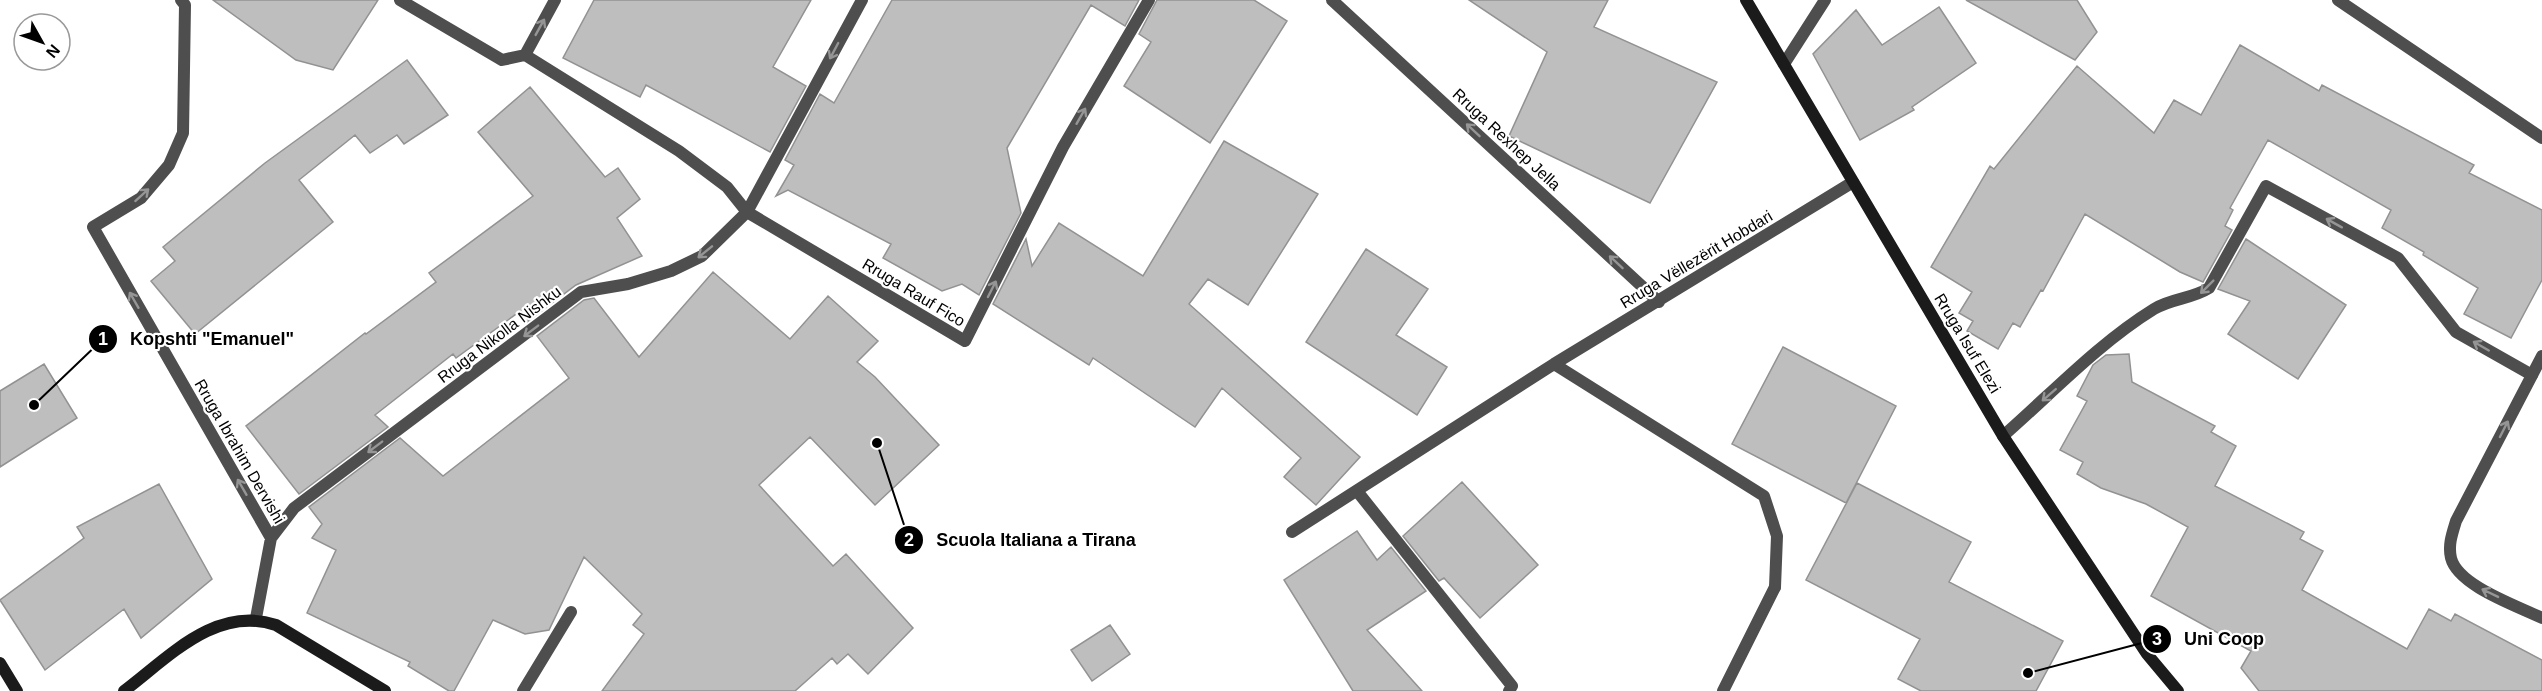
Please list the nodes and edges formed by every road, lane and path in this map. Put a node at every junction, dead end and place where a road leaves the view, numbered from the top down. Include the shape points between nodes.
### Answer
1 (400, 0) edge
2 (555, 0) edge
3 (862, 0) edge
4 (1149, 0) edge
5 (1332, 0) edge
6 (1746, 0) edge
7 (1825, 0) edge
8 (2338, 0) edge
9 (185, 2) edge
10 (525, 55) junction
11 (1784, 63) junction
12 (2542, 138) edge
13 (1853, 182) junction
14 (747, 212) junction
15 (1659, 302) junction
16 (2542, 356) edge
17 (1554, 364) junction
18 (2532, 375) junction
19 (2004, 436) junction
20 (1357, 491) junction
21 (1292, 532) dead end
22 (271, 538) junction
23 (571, 612) dead end
24 (256, 618) junction
25 (2542, 618) edge
26 (0, 663) edge
27 (16, 690) edge
28 (2174, 690) edge
29 (124, 691) edge
30 (385, 691) edge
31 (523, 691) edge
32 (1509, 691) edge
33 (1723, 691) edge

1 - 10 street via 502,60
10 -> 2 street
3 -> 14 street, Rruga Nikolla Nishku
14 -> 4 street, Rruga Rauf Fico via 965,341 1063,147
15 -> 5 street, Rruga Rexhep Jella
6 - 11 main road, Rruga Isuf Elezi
7 - 11 street
8 - 12 street
22 -> 9 street, Rruga Ibrahim Dervishi via 93,227 141,198 169,165 183,133
10 - 14 street, Rruga Rauf Fico via 679,152 727,187
11 - 13 main road, Rruga Isuf Elezi
13 - 15 street, Rruga Vëllezërit Hobdari
13 - 19 main road, Rruga Isuf Elezi
14 -> 22 street, Rruga Nikolla Nishku via 702,256 682,266 628,284 581,292 294,507
15 - 17 street, Rruga Vëllezërit Hobdari
16 - 18 street
17 - 20 street, Rruga Vëllezërit Hobdari
17 - 33 street via 1764,496 1777,537 1775,587
18 -> 19 street via 2456,332 2398,258 2266,186 2209,288 2156,308 2126,328
25 -> 18 street via 2461,575 2452,560 2450,542 2456,521
19 - 28 main road, Rruga Isuf Elezi via 2107,596
20 - 21 street, Rruga Vëllezërit Hobdari
20 - 32 street via 1512,686
22 - 24 street, Rruga Ibrahim Dervishi
23 - 31 street
24 - 29 main road via 212,628
24 - 30 main road via 276,625
26 - 27 main road

